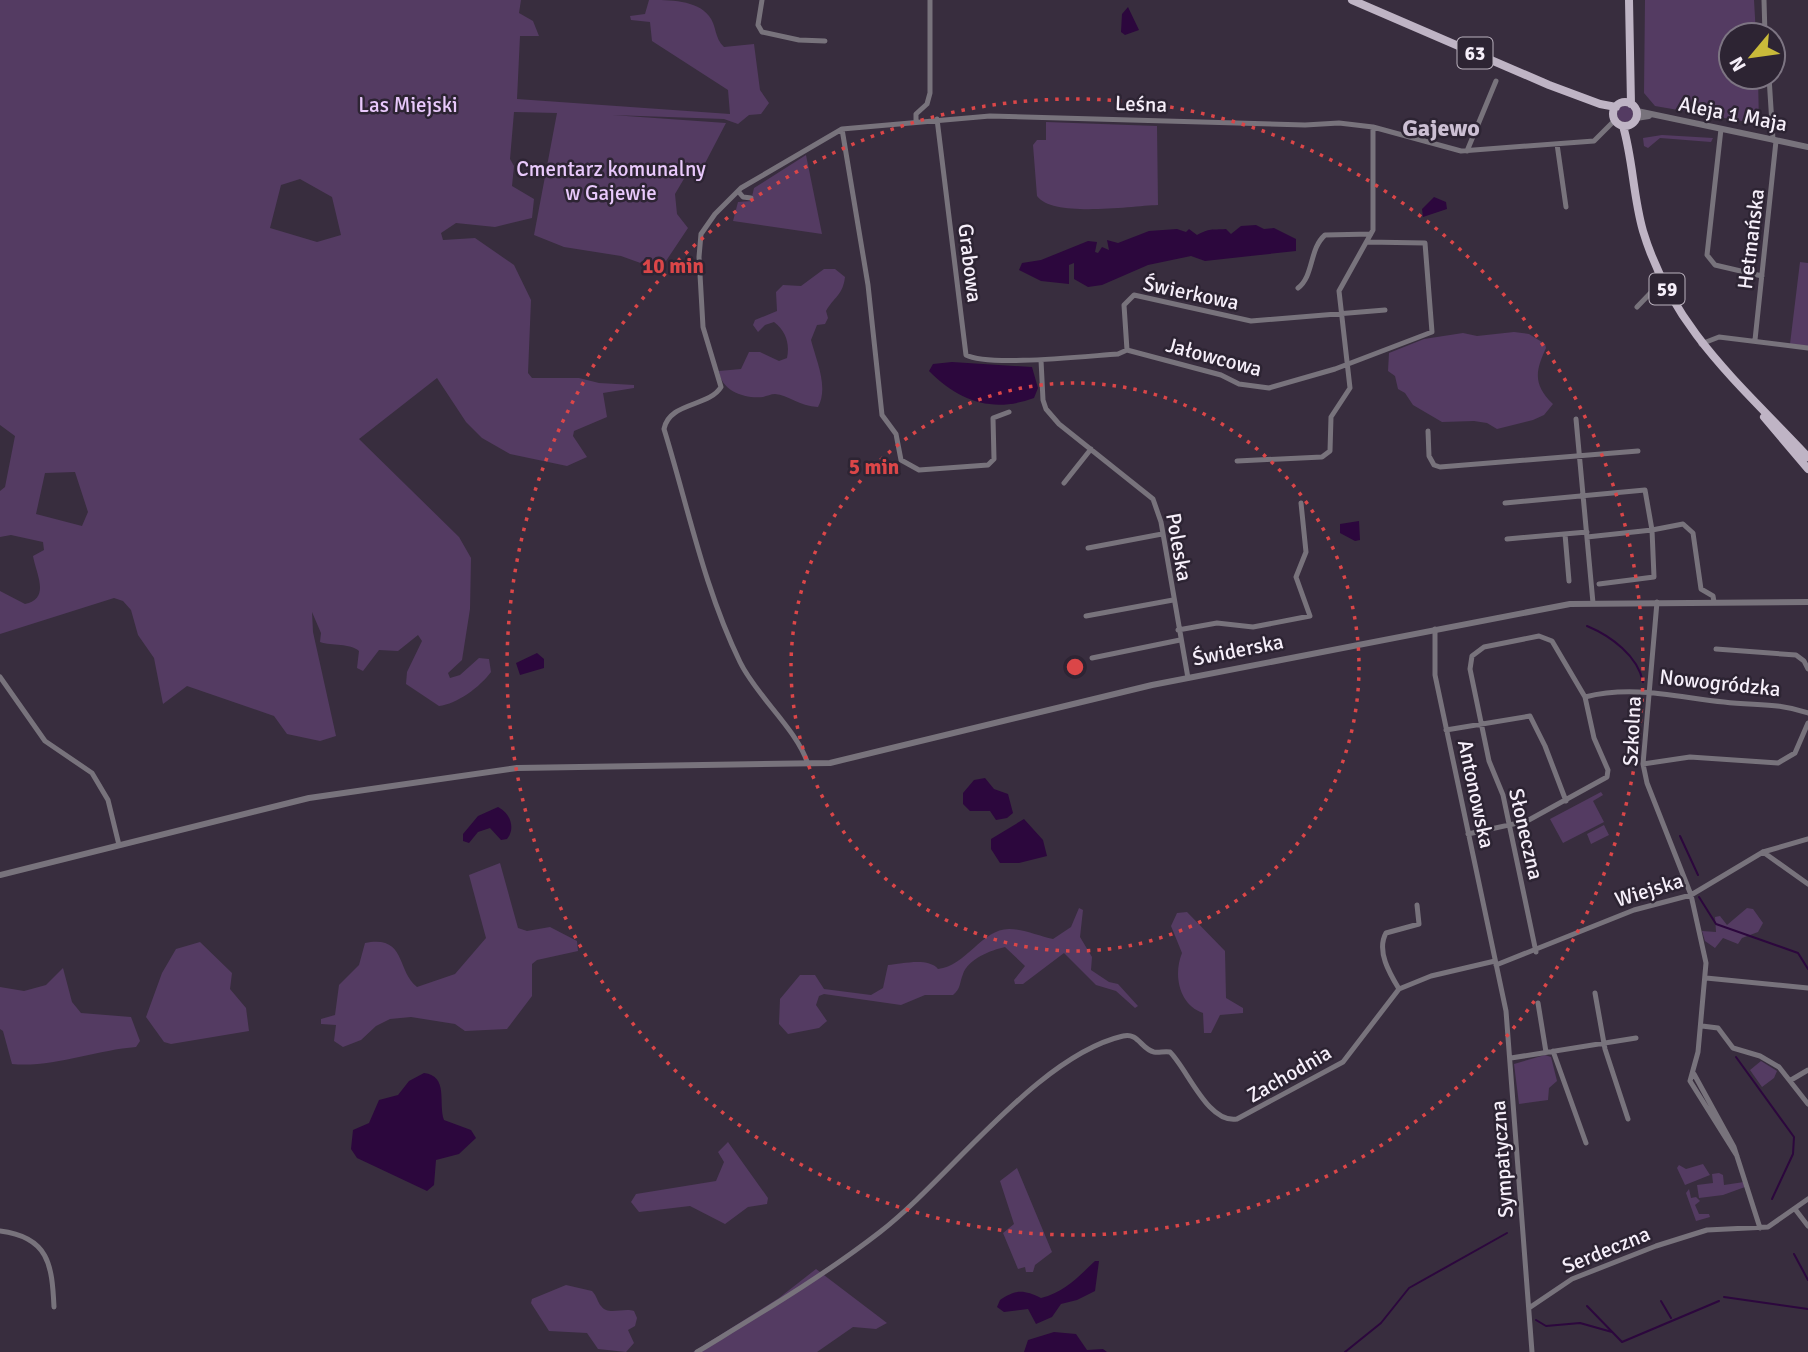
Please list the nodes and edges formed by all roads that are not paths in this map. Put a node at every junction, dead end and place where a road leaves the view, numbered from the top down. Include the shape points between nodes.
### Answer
1 (762, 0) edge
2 (930, 0) edge
3 (1352, 0) edge
4 (1629, 0) edge
5 (1764, 0) edge
6 (1765, 21) edge
7 (825, 41) dead end
8 (1496, 81) dead end
9 (1770, 91) edge
10 (1622, 114) junction
11 (1637, 115) junction
12 (937, 119) junction
13 (916, 120) junction
14 (1373, 127) junction
15 (842, 129) junction
16 (1721, 130) junction
17 (1774, 140) junction
18 (1557, 144) junction
19 (1808, 147) edge
20 (1467, 151) junction
21 (738, 191) junction
22 (751, 198) dead end
23 (1566, 207) dead end
24 (1371, 234) junction
25 (1367, 242) junction
26 (1762, 276) junction
27 (1662, 281) junction
28 (1298, 288) dead end
29 (1637, 307) dead end
30 (1385, 310) dead end
31 (1340, 314) junction
32 (1755, 340) junction
33 (1701, 344) junction
34 (1808, 348) edge
35 (1127, 351) junction
36 (1022, 359) joint
37 (1041, 360) junction
38 (1347, 362) junction
39 (1757, 406) junction
40 (1009, 412) dead end
41 (1576, 419) dead end
42 (1428, 431) dead end
43 (1091, 449) junction
44 (1638, 451) dead end
45 (1580, 457) junction
46 (1808, 457) edge
47 (1237, 461) dead end
48 (1808, 469) edge
49 (1064, 483) dead end
50 (1583, 496) junction
51 (1301, 502) dead end
52 (1505, 503) dead end
53 (1652, 530) junction
54 (1162, 534) junction
55 (1565, 534) junction
56 (1587, 535) junction
57 (1507, 539) dead end
58 (1088, 548) dead end
59 (1569, 581) dead end
60 (1599, 584) dead end
61 (1173, 600) junction
62 (1657, 602) junction
63 (1714, 602) junction
64 (1808, 602) edge
65 (1592, 603) junction
66 (1086, 616) dead end
67 (1435, 629) junction
68 (1178, 630) junction
69 (1180, 640) junction
70 (1716, 649) dead end
71 (1092, 658) dead end
72 (1808, 669) edge
73 (0, 677) edge
74 (1188, 678) junction
75 (1650, 691) junction
76 (1585, 696) junction
77 (1808, 713) edge
78 (1808, 723) edge
79 (1481, 725) junction
80 (1447, 730) junction
81 (808, 764) junction
82 (1643, 764) junction
83 (1566, 801) junction
84 (1509, 825) junction
85 (1468, 834) junction
86 (1808, 839) edge
87 (119, 845) junction
88 (1763, 852) junction
89 (0, 874) edge
90 (1808, 884) edge
91 (1691, 895) junction
92 (1417, 905) dead end
93 (1536, 951) junction
94 (1496, 963) junction
95 (1706, 978) junction
96 (1808, 988) edge
97 (1399, 989) junction
98 (1595, 993) dead end
99 (1538, 1003) dead end
100 (1702, 1026) junction
101 (1636, 1038) dead end
102 (1603, 1042) junction
103 (1549, 1051) junction
104 (1511, 1058) junction
105 (1808, 1070) edge
106 (1791, 1080) junction
107 (1808, 1104) edge
108 (1628, 1119) dead end
109 (1586, 1143) dead end
110 (1808, 1199) edge
111 (1795, 1209) junction
112 (1808, 1226) edge
113 (1760, 1228) junction
114 (0, 1231) edge
115 (54, 1307) dead end
116 (1529, 1308) junction
117 (697, 1352) edge
118 (1532, 1352) edge

1 - 7 street via 758,25 762,32
2 - 13 street via 930,93
3 - 10 main road, 63
4 - 10 main road via 1629,87
5 - 6 street
8 - 20 street
9 - 17 street, Hetmańska
10 - 11 main road
10 - 11 main road
10 - 18 street, Leśna via 1594,141
10 - 27 main road, 59 via 1640,218
11 - 16 street, Aleja 1 Maja
12 - 13 street, Leśna
12 - 14 street, Leśna via 990,116
12 - 36 street, Grabowa via 966,355 977,361
13 - 15 street, Leśna
14 - 20 street, Leśna
14 - 24 street
15 - 21 street, Leśna
15 - 40 street via 882,415 896,434 901,460 919,470 988,465 994,459 993,418
16 - 17 street, Aleja 1 Maja
16 - 26 street via 1707,255 1716,265
17 - 19 street, Aleja 1 Maja
17 - 26 street, Hetmańska
18 - 20 street, Leśna
18 - 23 street
21 - 22 street
21 - 81 street, Leśna via 706,226 699,243 703,327 720,387 668,419 664,429 698,553 731,642 743,669
24 - 25 street
24 - 28 street via 1325,235
25 - 31 street via 1339,291
25 - 38 street, Jałowcowa via 1425,243 1432,332
26 - 32 street, Hetmańska
27 - 29 street
27 - 33 main road, 59
30 - 31 street, Świerkowa
31 - 35 street, Świerkowa via 1243,321 1134,295 1124,305
31 - 38 street
32 - 33 street via 1713,337
32 - 34 street
33 - 39 main road, 59
35 - 37 street, Jałowcowa
35 - 38 street, Jałowcowa via 1254,387 1287,384
36 - 37 street, Jałowcowa
37 - 43 street, Poleska via 1046,409
38 - 47 street via 1349,393 1333,412 1327,455
39 - 46 main road, 59
39 - 48 main road, 59
41 - 45 street
42 - 45 street via 1429,456 1440,467
43 - 49 street
43 - 54 street, Poleska via 1153,499
44 - 45 street
45 - 50 street
50 - 52 street
50 - 53 street via 1645,490
50 - 56 street
51 - 68 street via 1307,552 1296,577 1310,615 1253,627 1217,623
53 - 56 street
53 - 60 street via 1654,577
53 - 63 street via 1683,524 1690,528 1702,589
54 - 58 street
54 - 61 street, Poleska
55 - 56 street
55 - 57 street
55 - 59 street
56 - 65 street
61 - 66 street
61 - 68 street, Poleska
62 - 63 street, Świderska
62 - 65 street, Świderska
62 - 75 street, Szkolna
63 - 64 street, Świderska
65 - 67 street, Świderska
67 - 74 street, Świderska
67 - 80 street, Antonowska via 1434,664
68 - 69 street, Poleska
69 - 71 street
69 - 74 street, Poleska
70 - 72 street via 1796,654
73 - 87 street via 45,741 92,773 108,800
74 - 81 street, Świderska via 858,758
75 - 76 street, Nowogródzka
75 - 77 street, Nowogródzka via 1731,703 1778,703
75 - 82 street, Szkolna
76 - 79 street, Słoneczna via 1557,646 1547,638 1484,647 1472,656 1469,669
76 - 83 street via 1608,773 1603,782
78 - 82 street via 1795,752 1778,764 1690,757
79 - 80 street
79 - 83 street via 1530,716
79 - 84 street, Słoneczna
80 - 85 street, Antonowska
81 - 87 street, Świderska via 533,766 330,794
82 - 91 street, Szkolna
83 - 84 street
84 - 85 street
84 - 93 street, Słoneczna
85 - 94 street, Antonowska
86 - 88 street, Wiejska
87 - 89 street, Świderska
88 - 90 street
88 - 91 street, Wiejska
91 - 93 street, Wiejska via 1615,917
91 - 95 street, Szkolna
92 - 97 street via 1419,924 1386,933 1382,943
93 - 94 street, Wiejska
94 - 97 street via 1431,976
94 - 104 street, Sympatyczna
95 - 96 street
95 - 100 street, Szkolna
97 - 117 street, Zachodnia via 1343,1062 1237,1119 1227,1120 1213,1111 1170,1052 1150,1051 1133,1035 1066,1062 880,1232 827,1272
98 - 102 street
99 - 103 street
100 - 106 street via 1718,1028 1733,1048 1765,1058
100 - 113 street, Szkolna via 1689,1079 1737,1156
101 - 102 street
102 - 103 street
102 - 108 street
103 - 104 street
103 - 109 street
104 - 116 street, Sympatyczna
105 - 106 street
106 - 107 street
110 - 111 street
111 - 112 street
111 - 113 street via 1773,1225
113 - 116 street, Serdeczna via 1700,1231 1572,1279
114 - 115 street via 27,1239 47,1257
116 - 118 street, Sympatyczna

